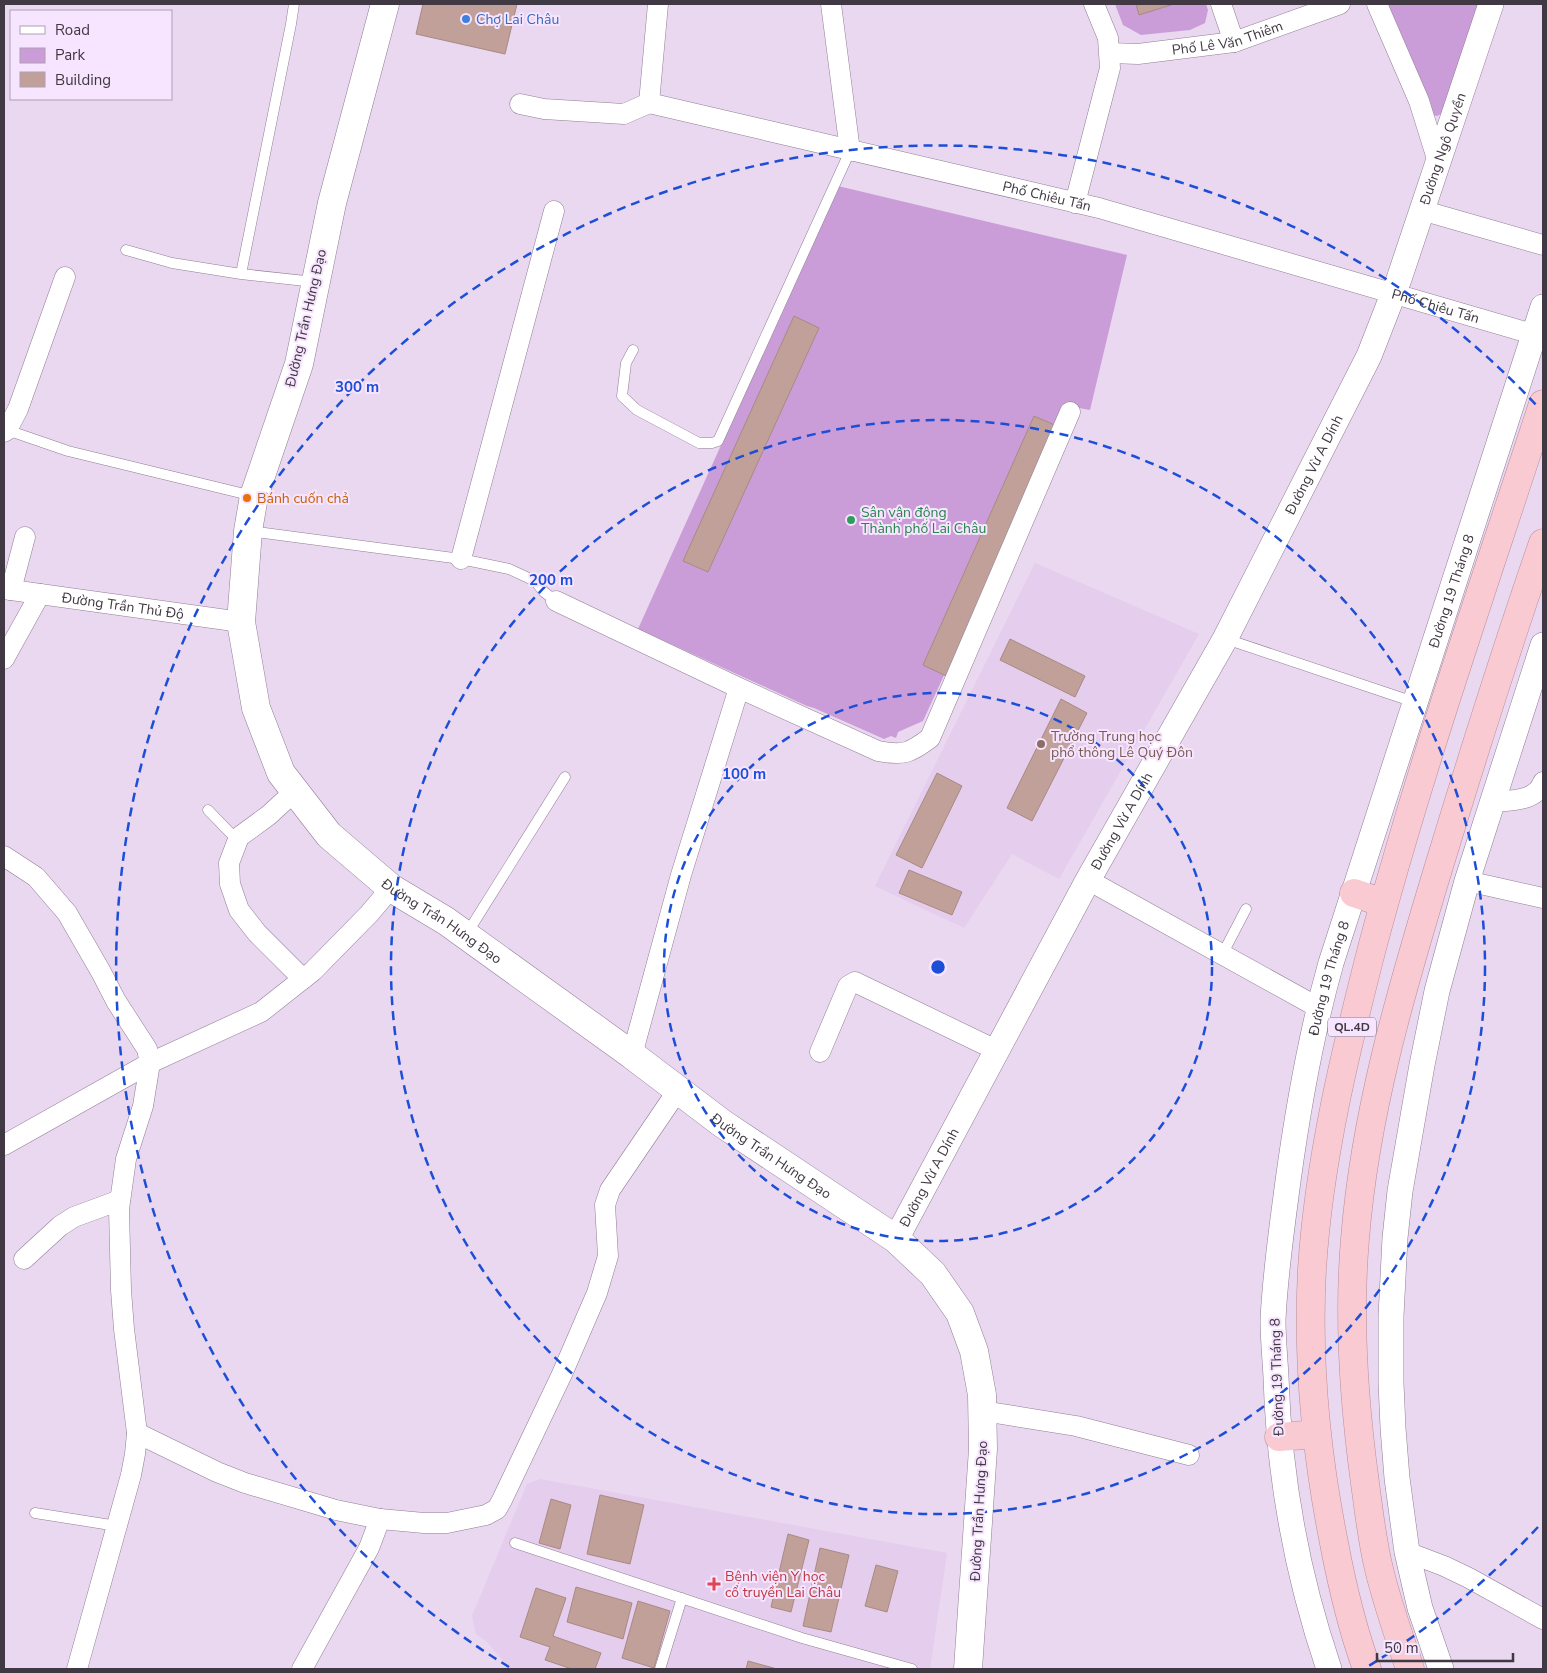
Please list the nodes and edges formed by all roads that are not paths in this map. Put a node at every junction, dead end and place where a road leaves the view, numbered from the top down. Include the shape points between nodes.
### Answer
1 (294, 4) edge
2 (385, 4) edge
3 (658, 4) edge
4 (831, 4) edge
5 (1094, 4) edge
6 (1221, 4) edge
7 (1340, 4) edge
8 (1377, 4) edge
9 (1491, 4) edge
10 (1234, 42) junction
11 (1110, 53) junction
12 (649, 103) junction
13 (520, 104) dead end
14 (850, 151) junction
15 (1438, 162) junction
16 (1075, 203) junction
17 (1421, 210) junction
18 (554, 211) dead end
19 (1543, 245) edge
20 (126, 250) dead end
21 (241, 274) junction
22 (65, 277) dead end
23 (316, 282) junction
24 (1394, 293) junction
25 (1543, 308) edge
26 (1539, 336) edge
27 (633, 350) dead end
28 (1543, 404) edge
29 (1070, 412) dead end
30 (5, 431) edge
31 (254, 496) junction
32 (248, 531) junction
33 (25, 536) dead end
34 (1543, 543) edge
35 (461, 559) junction
36 (7, 590) edge
37 (40, 594) junction
38 (556, 601) joint
39 (241, 622) junction
40 (1225, 639) junction
41 (1543, 645) edge
42 (4, 659) edge
43 (739, 688) junction
44 (1414, 702) junction
45 (565, 777) dead end
46 (1543, 782) edge
47 (295, 791) junction
48 (1492, 802) junction
49 (208, 810) dead end
50 (238, 841) junction
51 (4, 856) edge
52 (1088, 880) junction
53 (1467, 880) junction
54 (391, 888) junction
55 (1354, 893) junction
56 (1543, 898) edge
57 (1384, 903) junction
58 (1246, 908) dead end
59 (465, 936) junction
60 (1222, 955) junction
61 (303, 979) junction
62 (1319, 1008) junction
63 (998, 1051) junction
64 (820, 1052) dead end
65 (632, 1055) junction
66 (150, 1063) junction
67 (678, 1090) junction
68 (4, 1145) edge
69 (120, 1200) junction
70 (896, 1239) junction
71 (24, 1259) dead end
72 (983, 1411) junction
73 (137, 1433) junction
74 (1317, 1434) junction
75 (1279, 1437) junction
76 (1189, 1455) dead end
77 (35, 1513) dead end
78 (380, 1519) junction
79 (116, 1526) junction
80 (515, 1543) dead end
81 (1407, 1552) junction
82 (682, 1598) junction
83 (1543, 1619) edge
84 (77, 1669) edge
85 (302, 1669) edge
86 (660, 1669) edge
87 (912, 1669) edge
88 (968, 1669) edge
89 (1329, 1669) edge
90 (1367, 1669) edge
91 (1410, 1669) edge
92 (1441, 1669) edge

1 - 21 lane
2 - 23 main road, Đường Trần Hưng Đạo via 332,203
3 - 12 street
4 - 14 street
5 - 11 street via 1108,38
6 - 10 street
7 - 10 street, Phố Lê Văn Thiêm
8 - 15 street via 1419,101
9 - 15 street, Đường Ngô Quyền
10 - 11 street, Phố Lê Văn Thiêm via 1138,54
11 - 16 street via 1110,68
12 - 13 street via 624,114 544,109
12 - 14 street, Phố Chiêu Tấn
14 - 16 street, Phố Chiêu Tấn
14 - 27 lane via 718,441 699,443 637,410 622,396 626,363
15 - 17 street, Đường Ngô Quyền
16 - 24 street, Phố Chiêu Tấn
17 - 19 street
17 - 24 street, Đường Ngô Quyền
18 - 35 street
20 - 21 lane via 172,263
21 - 23 lane
22 - 30 street via 18,408
23 - 31 main road, Đường Trần Hưng Đạo via 299,364
24 - 26 street, Phố Chiêu Tấn
24 - 40 street, Đường Vừ A Dính via 1369,356
25 - 26 street, Đường 19 Tháng 8
26 - 44 street, Đường 19 Tháng 8
28 - 57 highway, QL.4D via 1415,793
29 - 43 street via 930,738 915,749 897,755 878,751
30 - 31 lane via 68,452
31 - 32 main road, Đường Trần Hưng Đạo
32 - 35 lane
32 - 39 main road, Đường Trần Hưng Đạo
33 - 36 street
34 - 91 highway, QL.4D via 1462,790 1403,985 1367,1144 1354,1239 1352,1324 1361,1454 1378,1568
35 - 38 lane via 509,569 535,581
36 - 37 street, Đường Trần Thủ Độ
37 - 39 street, Đường Trần Thủ Độ
37 - 42 street
38 - 43 street
39 - 47 main road, Đường Trần Hưng Đạo via 256,708 281,774
40 - 44 lane
40 - 52 street, Đường Vừ A Dính
41 - 48 street
43 - 65 street via 682,874
44 - 55 street, Đường 19 Tháng 8
45 - 59 lane
46 - 48 street via 1541,789 1527,798
47 - 50 street
47 - 54 main road, Đường Trần Hưng Đạo via 329,835
48 - 53 street
49 - 50 lane
50 - 61 street via 229,863 230,884 238,910
51 - 66 street via 36,877 66,913 146,1049
52 - 60 street
52 - 63 street, Đường Vừ A Dính
53 - 56 street
53 - 81 street via 1437,991 1422,1065 1395,1238 1391,1316 1392,1410
54 - 59 main road, Đường Trần Hưng Đạo
54 - 61 street
55 - 57 highway
55 - 62 street, Đường 19 Tháng 8
57 - 74 highway, QL.4D via 1345,1054 1319,1204 1312,1270 1311,1344
58 - 60 lane
59 - 65 main road, Đường Trần Hưng Đạo
60 - 62 street
61 - 66 street via 261,1012
62 - 75 street, Đường 19 Tháng 8 via 1294,1138 1278,1265 1273,1321
63 - 64 street via 855,982 848,986
63 - 70 street, Đường Vừ A Dính
65 - 67 main road, Đường Trần Hưng Đạo
66 - 68 street
66 - 69 street via 143,1106 126,1159
67 - 70 main road, Đường Trần Hưng Đạo via 723,1124
67 - 78 street via 610,1190 605,1205 608,1256 597,1293 562,1374 496,1508 486,1515 447,1523
69 - 71 street via 74,1217
69 - 73 street via 121,1290
70 - 72 main road, Đường Trần Hưng Đạo via 933,1274 960,1313 974,1351
72 - 76 street via 1076,1426
72 - 88 main road, Đường Trần Hưng Đạo
73 - 78 street via 245,1483 336,1510
73 - 79 street via 131,1475
74 - 75 highway
74 - 90 highway, QL.4D via 1343,1591
75 - 89 street, Đường 19 Tháng 8 via 1290,1518
77 - 79 lane
78 - 85 street via 369,1548
79 - 84 street
80 - 82 lane
81 - 83 street via 1469,1578
81 - 92 street via 1420,1608
82 - 86 lane
82 - 87 lane via 802,1638

